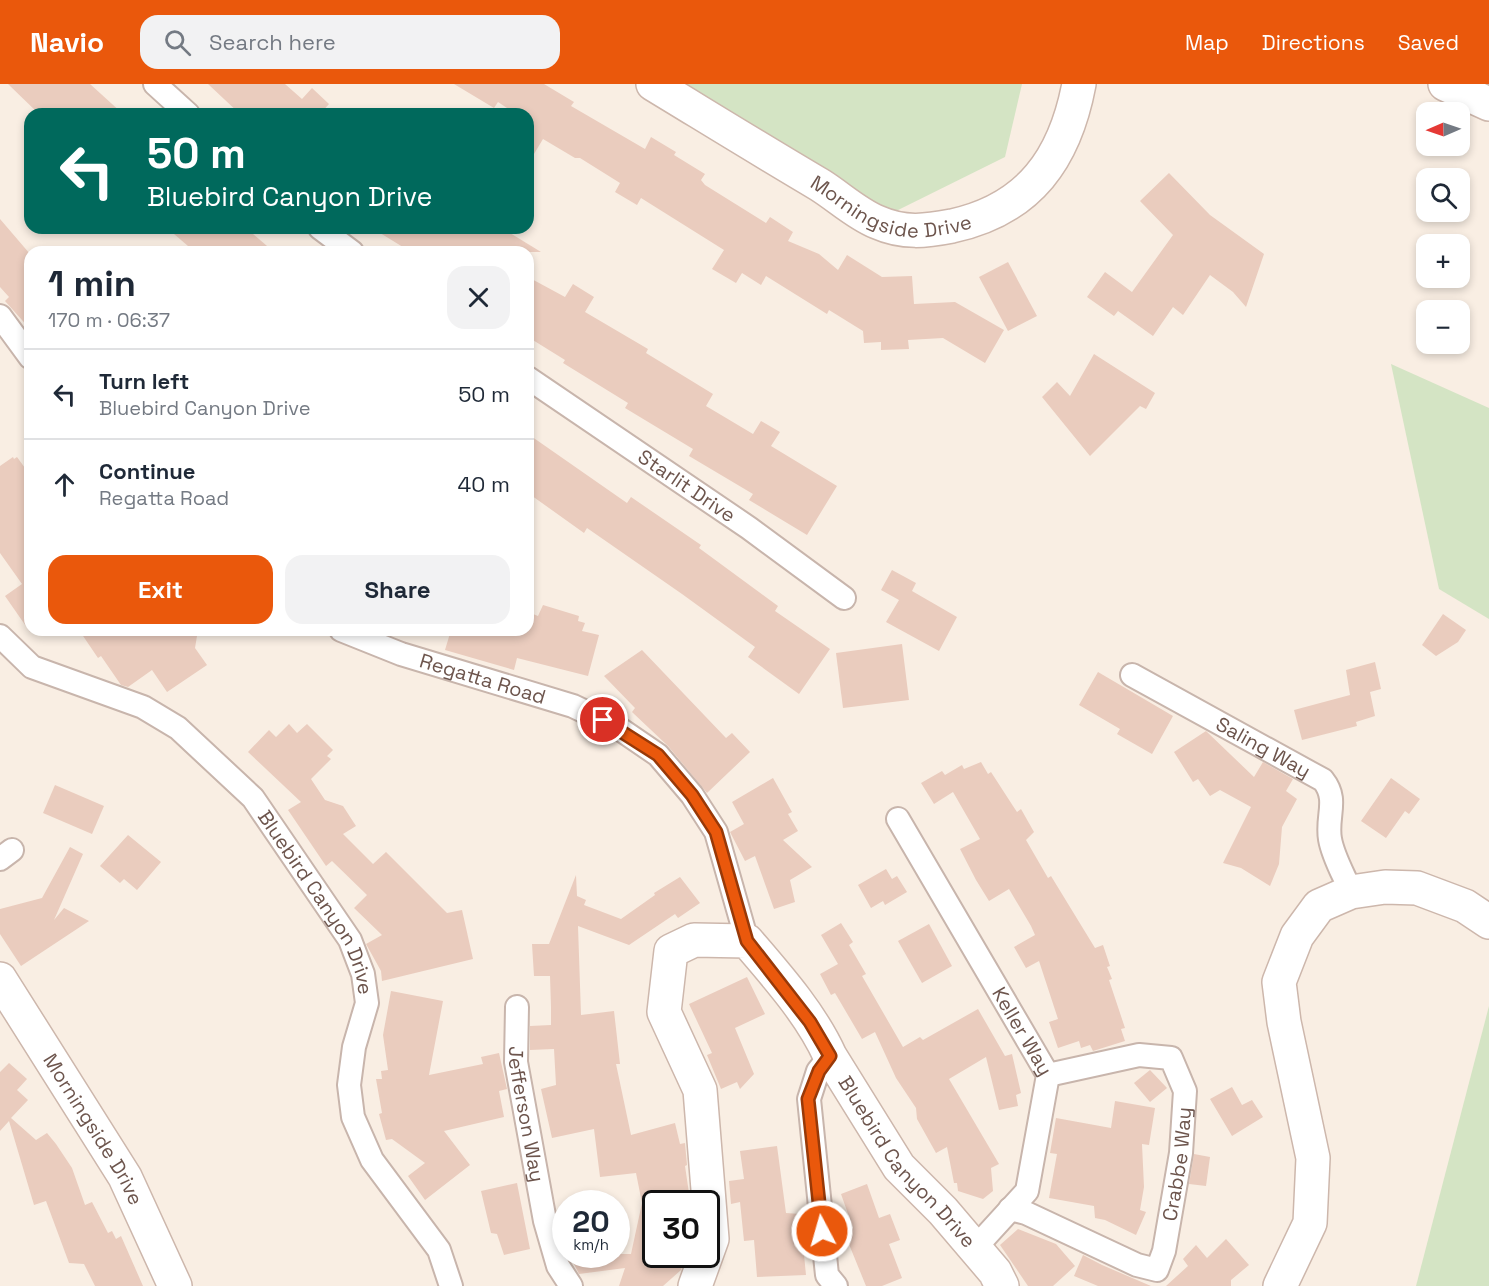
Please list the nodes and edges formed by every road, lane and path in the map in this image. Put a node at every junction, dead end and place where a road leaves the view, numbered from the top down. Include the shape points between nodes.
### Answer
1 (155, 84) edge
2 (653, 84) edge
3 (1079, 84) edge
4 (1445, 84) edge
5 (1489, 104) edge
6 (181, 108) edge
7 (328, 234) edge
8 (344, 246) edge
9 (0, 316) edge
10 (24, 349) edge
11 (534, 382) edge
12 (844, 598) dead end
13 (0, 636) edge
14 (356, 636) edge
15 (1132, 675) dead end
16 (898, 819) dead end
17 (1351, 892) junction
18 (1489, 922) edge
19 (747, 941) junction
20 (0, 979) edge
21 (517, 1007) dead end
22 (830, 1056) junction
23 (1048, 1075) junction
24 (1010, 1209) junction
25 (975, 1248) junction
26 (828, 1282) edge
27 (176, 1286) edge
28 (451, 1286) edge
29 (571, 1286) edge
30 (695, 1286) edge
31 (1002, 1286) edge
32 (1280, 1286) edge

1 - 6 street
2 - 3 street, Morningside Drive via 877,222 920,232 998,212 1026,191 1054,158 1073,117
4 - 5 street
7 - 8 street
9 - 10 street
11 - 12 street, Starlit Drive via 749,528
13 - 28 street, Bluebird Canyon Drive via 32,667 143,706 178,728 253,798 350,940 363,974 367,1003 354,1047 350,1085 353,1117 372,1160 439,1250
14 - 19 street, Regatta Road via 401,654 573,706 658,755 692,795 716,832
15 - 17 street, Saling Way via 1323,780 1333,803 1331,843
16 - 23 street, Keller Way
17 - 18 street via 1417,888 1465,906
17 - 32 street via 1319,906 1298,936 1279,982 1313,1158 1310,1223
19 - 22 street, Bluebird Canyon Drive via 816,1031
19 - 30 street via 694,940 671,951 664,1012 700,1090 712,1239
20 - 27 street, Morningside Drive via 124,1177
21 - 29 street, Jefferson Way via 516,1062 545,1221 558,1266
22 - 25 street, Bluebird Canyon Drive via 899,1167
22 - 26 street via 808,1099
23 - 24 street, Keller Way via 1027,1191
23 - 24 street, Crabbe Way via 1139,1055 1171,1058 1185,1091 1181,1153 1164,1251 1157,1269 1137,1265
24 - 25 street, Keller Way
25 - 31 street, Bluebird Canyon Drive

